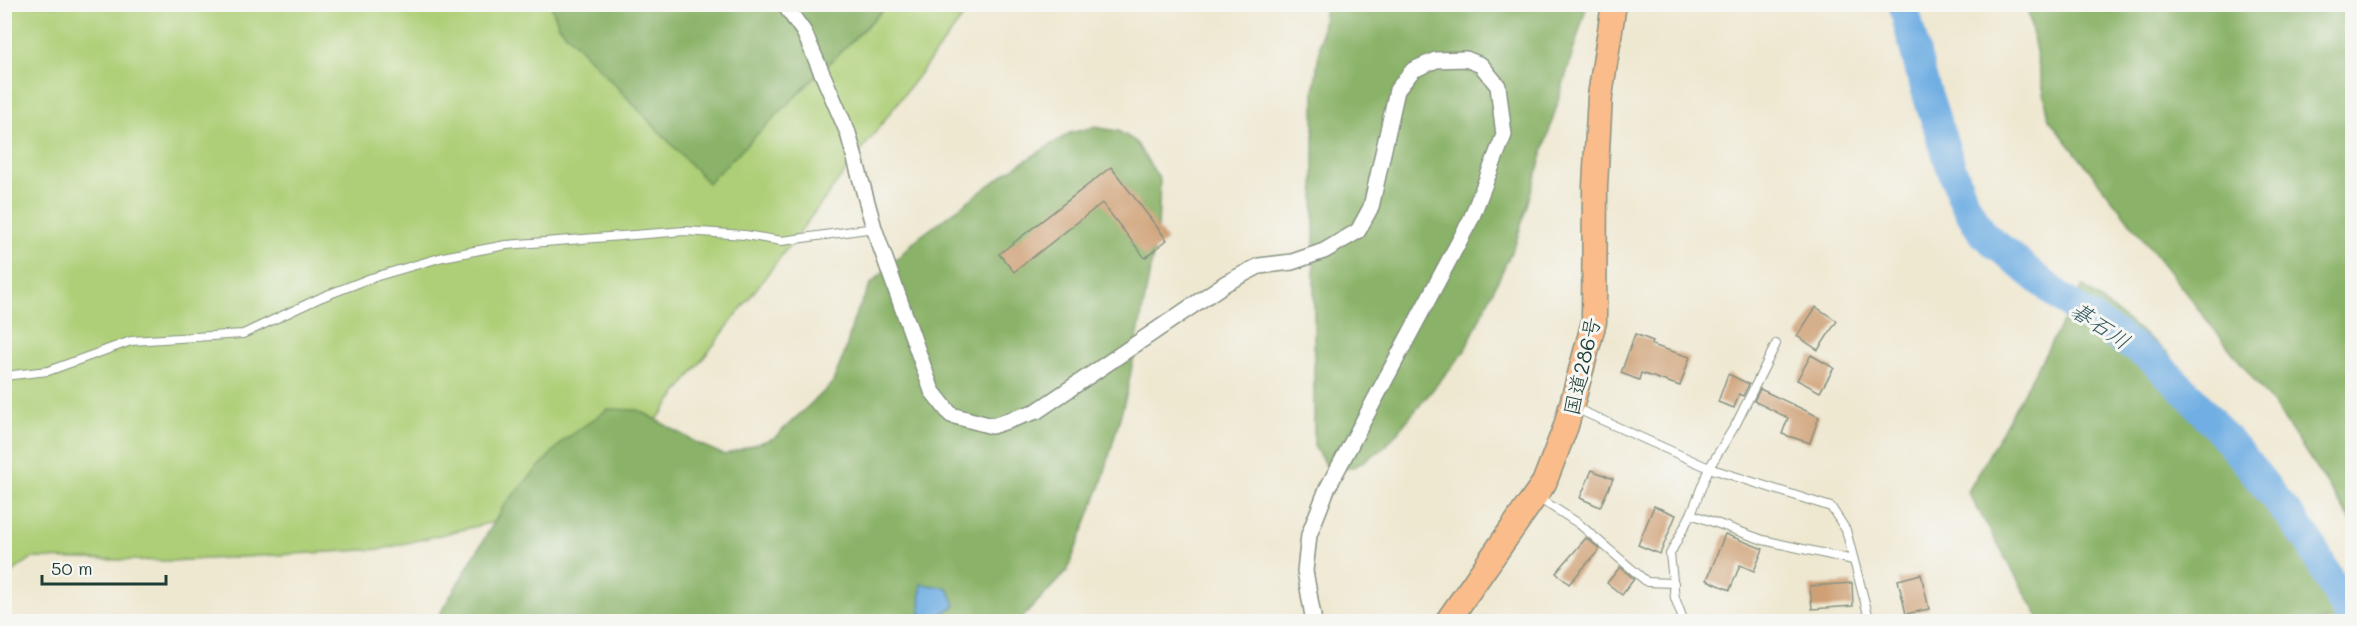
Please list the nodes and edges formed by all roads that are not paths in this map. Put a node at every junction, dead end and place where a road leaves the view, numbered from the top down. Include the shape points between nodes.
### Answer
1 (784, 4) edge
2 (1614, 4) edge
3 (874, 228) junction
4 (1776, 344) dead end
5 (4, 375) edge
6 (1572, 406) junction
7 (1709, 468) junction
8 (1535, 496) junction
9 (1691, 514) junction
10 (1853, 560) junction
11 (1674, 583) junction
12 (1314, 621) edge
13 (1447, 621) edge
14 (1684, 621) edge
15 (1870, 621) edge

1 - 3 street via 804,32 848,133
2 - 6 highway, 国道286号 via 1600,96 1594,322
3 - 5 lane via 782,241 685,231 506,245 443,257 371,278 243,334 131,341 48,371
3 - 12 street via 932,391 951,415 966,421 992,426 1019,419 1037,411 1226,283 1259,266 1292,262 1324,251 1358,231 1371,207 1397,90 1413,70 1436,60 1466,59 1481,65 1498,86 1504,135 1471,219 1390,366 1316,516 1309,535 1305,571
4 - 7 lane
6 - 7 lane
6 - 8 highway, 国道286号 via 1544,483
7 - 9 lane
7 - 10 lane via 1831,507 1846,530
8 - 11 lane via 1578,523 1647,582
8 - 13 highway, 国道286号
9 - 10 lane via 1763,540
9 - 11 lane via 1670,554
10 - 15 lane
11 - 14 lane

